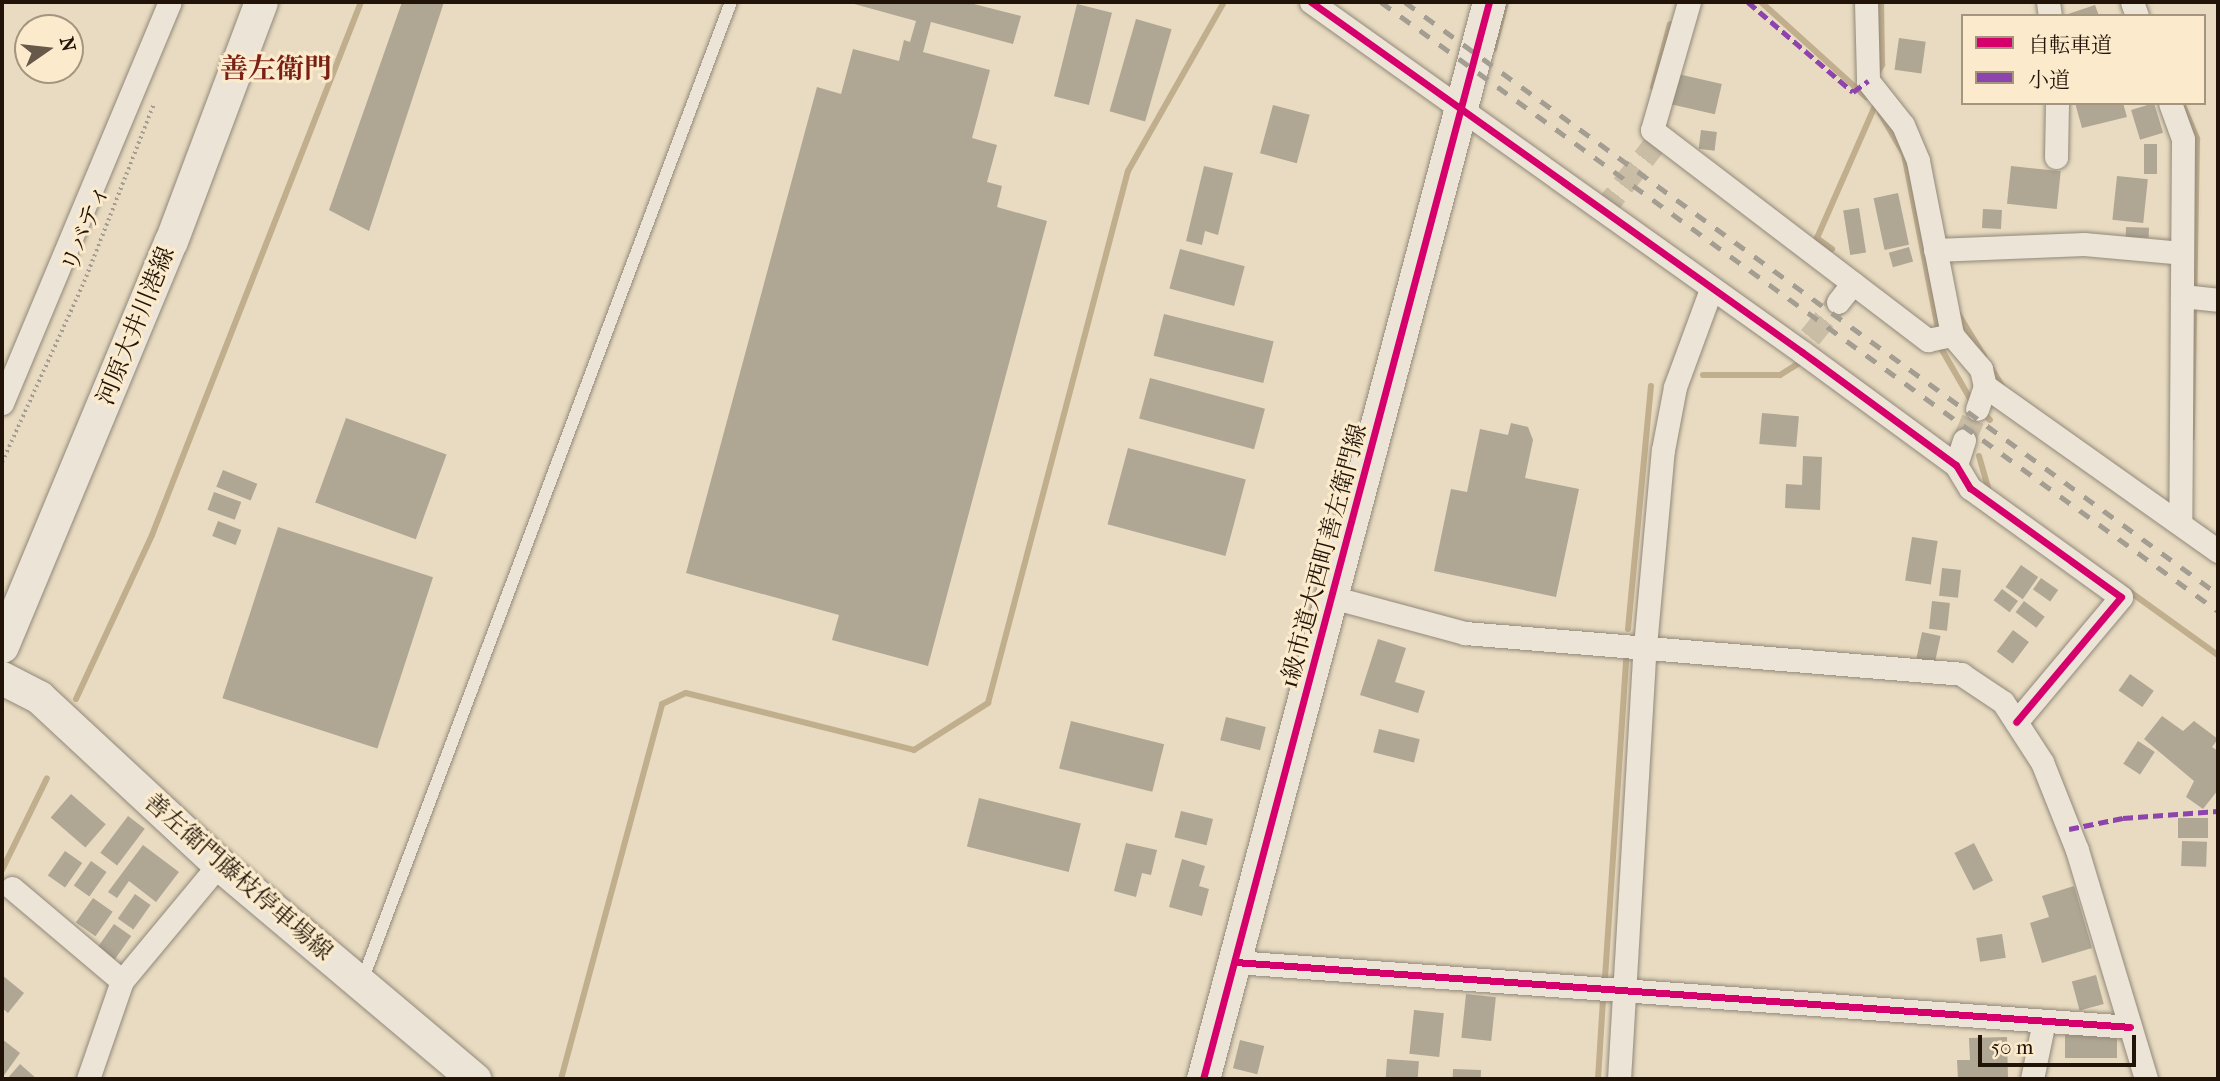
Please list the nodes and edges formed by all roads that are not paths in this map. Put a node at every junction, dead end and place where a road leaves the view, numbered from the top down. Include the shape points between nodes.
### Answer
1 (170, 2) edge
2 (261, 2) edge
3 (731, 2) edge
4 (1311, 2) edge
5 (1489, 2) edge
6 (1689, 2) edge
7 (1866, 2) edge
8 (2057, 105) edge
9 (2171, 105) edge
10 (1460, 106) junction
11 (2056, 157) dead end
12 (1935, 250) junction
13 (2182, 253) junction
14 (1853, 283) junction
15 (1712, 289) junction
16 (2182, 296) junction
17 (2218, 300) edge
18 (1838, 302) tunnel mouth
19 (1952, 335) junction
20 (1985, 386) junction
21 (2, 403) edge
22 (1977, 409) tunnel mouth
23 (1964, 440) tunnel mouth
24 (1956, 466) junction
25 (2180, 523) junction
26 (2218, 551) edge
27 (1335, 597) junction
28 (2, 646) edge
29 (1645, 646) junction
30 (2, 678) edge
31 (2016, 722) junction
32 (219, 864) junction
33 (12, 888) dead end
34 (1235, 962) junction
35 (122, 981) junction
36 (361, 984) junction
37 (1621, 988) junction
38 (2044, 1020) junction
39 (2130, 1027) junction
40 (88, 1079) edge
41 (474, 1079) edge
42 (1203, 1079) edge
43 (1619, 1079) edge
44 (2032, 1079) edge
45 (2146, 1079) edge

1 - 21 street
2 - 28 main road, 河原大井川港線 via 171,241
3 - 36 lane
4 - 10 street
5 - 10 main road, 1級市道大西町善左衛門線
6 - 14 street via 1652,130
7 - 12 street via 1868,82 1903,125 1918,161
8 - 11 street
9 - 13 street via 2183,139
10 - 15 street
10 - 27 main road, 1級市道大西町善左衛門線
12 - 13 street via 2084,244
12 - 19 street
13 - 16 street
14 - 18 street
14 - 19 street via 1928,340
15 - 24 street via 1806,344
15 - 29 street via 1675,387
16 - 17 street
16 - 25 street
19 - 20 street via 1981,369
20 - 22 street
20 - 25 street
23 - 24 street
24 - 31 street via 1970,488 2120,597
25 - 26 street
27 - 29 street via 1465,634
27 - 34 main road, 1級市道大西町善左衛門線
29 - 31 street via 1961,674 2003,702
29 - 37 street
30 - 32 main road, 善左衛門藤枝停車場線 via 39,696
31 - 39 street via 2042,762 2077,850
32 - 35 street
32 - 36 main road, 善左衛門藤枝停車場線
33 - 35 street
34 - 37 street
34 - 42 main road, 1級市道大西町善左衛門線
35 - 40 street
36 - 41 main road, 善左衛門藤枝停車場線
37 - 38 street
37 - 43 street
38 - 39 street
38 - 44 street
39 - 45 street

